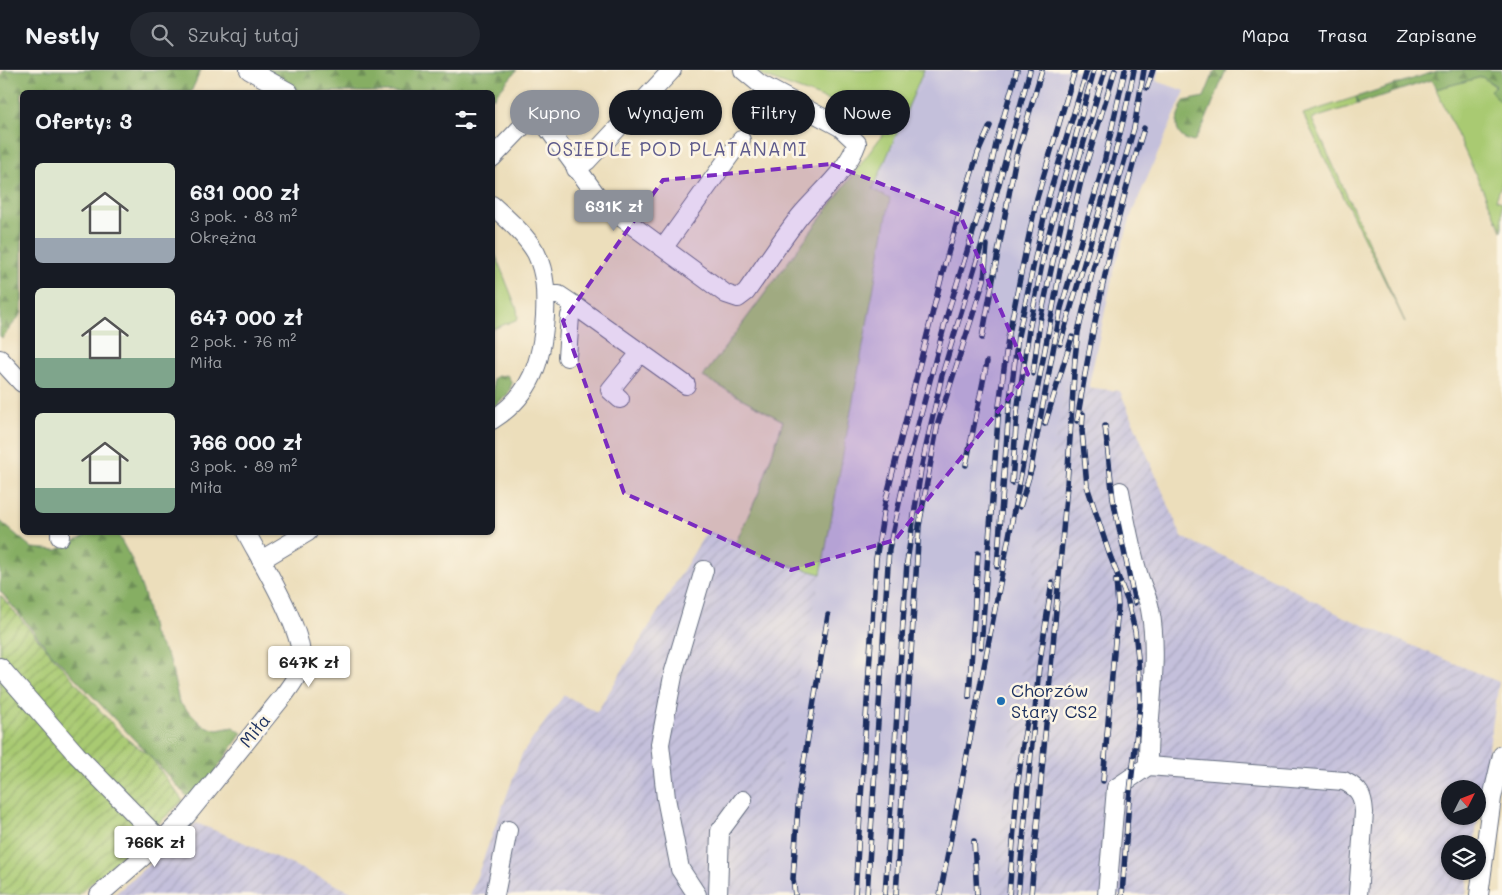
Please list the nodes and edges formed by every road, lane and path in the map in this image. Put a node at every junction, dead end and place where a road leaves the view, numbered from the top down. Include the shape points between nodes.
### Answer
1 (249, 70) edge
2 (672, 70) edge
3 (743, 70) edge
4 (285, 90) edge
5 (740, 140) dead end
6 (495, 155) edge
7 (576, 169) junction
8 (495, 208) edge
9 (664, 248) junction
10 (546, 295) junction
11 (574, 305) junction
12 (641, 352) junction
13 (567, 357) dead end
14 (0, 359) edge
15 (20, 380) edge
16 (686, 385) dead end
17 (620, 399) dead end
18 (495, 418) edge
19 (1120, 491) dead end
20 (248, 535) edge
21 (303, 535) edge
22 (261, 560) junction
23 (704, 570) dead end
24 (0, 667) edge
25 (1502, 754) edge
26 (1148, 766) junction
27 (743, 800) dead end
28 (508, 830) dead end
29 (161, 841) junction
30 (99, 895) edge
31 (495, 895) edge
32 (697, 895) edge
33 (718, 895) edge
34 (1107, 895) edge
35 (1358, 895) edge
36 (1479, 895) edge

1 - 4 street
2 - 7 street
3 - 9 street via 760,84 840,127 858,143 855,150 801,215 746,292 738,298 726,294
5 - 9 street
6 - 7 street via 536,112
7 - 9 street via 605,205
8 - 10 street via 531,244 541,264
10 - 11 street via 558,295
10 - 18 street via 544,339 538,366 517,401
11 - 12 street
11 - 13 street
12 - 16 street
12 - 17 street via 610,390
14 - 15 street
19 - 26 street via 1138,573 1150,608 1153,637 1154,681
20 - 22 street, Miła
21 - 22 street
22 - 29 street, Miła via 299,638 302,660 299,670 284,695 186,816
23 - 32 street via 674,671 660,744 666,798 680,869
24 - 29 street via 77,756
25 - 36 street via 1492,798
26 - 34 street via 1116,788
26 - 35 street via 1344,781 1355,786 1363,799 1364,812
27 - 33 street via 720,831
28 - 31 street
29 - 30 street, Miła

